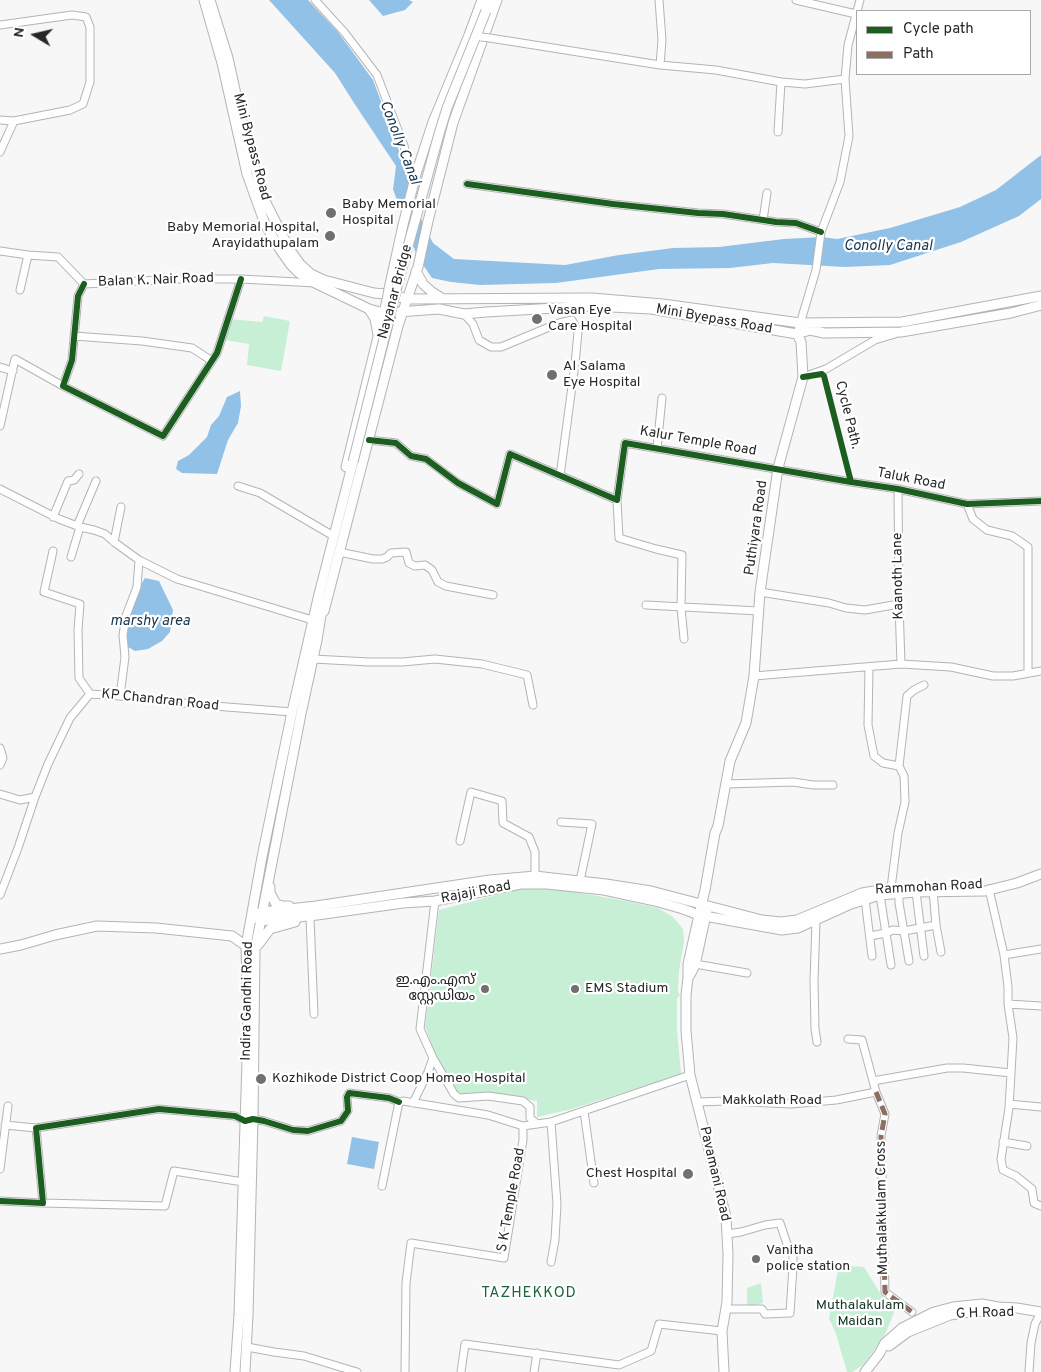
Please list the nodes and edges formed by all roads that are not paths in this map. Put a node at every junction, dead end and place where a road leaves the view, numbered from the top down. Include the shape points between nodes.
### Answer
1 (204, 0) edge
2 (210, 0) edge
3 (315, 0) edge
4 (482, 0) edge
5 (490, 0) edge
6 (497, 0) edge
7 (659, 0) edge
8 (794, 0) edge
9 (856, 14) edge
10 (0, 25) edge
11 (480, 37) dead end
12 (660, 65) junction
13 (845, 79) junction
14 (781, 82) junction
15 (0, 120) edge
16 (14, 121) junction
17 (778, 132) dead end
18 (0, 152) edge
19 (423, 152) junction
20 (443, 161) junction
21 (408, 164) dead end
22 (256, 172) junction
23 (247, 176) junction
24 (467, 184) dead end
25 (768, 193) dead end
26 (763, 220) junction
27 (821, 232) junction
28 (0, 250) edge
29 (28, 255) junction
30 (417, 269) junction
31 (241, 279) junction
32 (317, 280) junction
33 (84, 284) junction
34 (20, 290) dead end
35 (1041, 296) edge
36 (442, 298) junction
37 (408, 299) junction
38 (1041, 305) edge
39 (369, 309) junction
40 (403, 311) junction
41 (384, 313) junction
42 (464, 314) junction
43 (800, 324) junction
44 (902, 332) junction
45 (797, 334) junction
46 (74, 336) junction
47 (378, 338) junction
48 (212, 361) junction
49 (0, 367) edge
50 (13, 371) junction
51 (803, 377) junction
52 (63, 386) junction
53 (662, 398) dead end
54 (0, 426) edge
55 (369, 440) junction
56 (657, 448) junction
57 (353, 462) joint
58 (778, 468) junction
59 (79, 474) dead end
60 (560, 476) junction
61 (96, 481) dead end
62 (238, 486) dead end
63 (0, 489) edge
64 (898, 489) junction
65 (617, 500) junction
66 (1041, 501) edge
67 (968, 504) junction
68 (121, 507) dead end
69 (53, 517) junction
70 (78, 527) junction
71 (330, 534) junction
72 (114, 542) junction
73 (53, 551) dead end
74 (339, 552) junction
75 (71, 556) dead end
76 (139, 560) junction
77 (760, 592) junction
78 (493, 595) dead end
79 (899, 604) junction
80 (646, 605) dead end
81 (681, 607) junction
82 (759, 611) junction
83 (309, 619) junction
84 (684, 639) dead end
85 (313, 640) junction
86 (313, 659) junction
87 (901, 664) junction
88 (869, 667) junction
89 (1041, 671) edge
90 (1028, 673) junction
91 (754, 676) junction
92 (924, 685) dead end
93 (90, 694) junction
94 (120, 696) junction
95 (533, 705) dead end
96 (292, 712) junction
97 (0, 748) edge
98 (0, 765) edge
99 (899, 766) junction
100 (726, 784) junction
101 (834, 785) dead end
102 (0, 794) edge
103 (35, 797) junction
104 (561, 822) dead end
105 (460, 841) dead end
106 (1041, 870) edge
107 (270, 874) junction
108 (1041, 874) edge
109 (535, 876) junction
110 (580, 881) junction
111 (891, 888) junction
112 (989, 890) junction
113 (933, 891) junction
114 (916, 892) junction
115 (899, 893) junction
116 (877, 894) junction
117 (0, 895) edge
118 (865, 899) junction
119 (435, 901) junction
120 (705, 905) junction
121 (315, 913) junction
122 (252, 915) junction
123 (702, 915) junction
124 (261, 916) junction
125 (816, 920) junction
126 (936, 925) junction
127 (920, 928) junction
128 (904, 931) junction
129 (886, 933) junction
130 (870, 936) junction
131 (251, 948) junction
132 (0, 949) edge
133 (1041, 949) edge
134 (941, 952) dead end
135 (1004, 954) junction
136 (872, 956) dead end
137 (924, 956) dead end
138 (909, 961) dead end
139 (695, 964) junction
140 (891, 965) dead end
141 (748, 973) dead end
142 (688, 978) junction
143 (1008, 1004) junction
144 (1041, 1006) edge
145 (314, 1014) dead end
146 (848, 1038) dead end
147 (817, 1042) dead end
148 (433, 1058) junction
149 (1011, 1073) junction
150 (690, 1075) junction
151 (873, 1081) junction
152 (876, 1092) junction
153 (399, 1102) junction
154 (697, 1102) junction
155 (413, 1103) junction
156 (1009, 1104) junction
157 (8, 1106) dead end
158 (1041, 1108) edge
159 (584, 1111) junction
160 (249, 1120) junction
161 (551, 1122) junction
162 (537, 1124) junction
163 (5, 1125) junction
164 (523, 1126) junction
165 (36, 1128) junction
166 (1004, 1142) junction
167 (1027, 1146) dead end
168 (0, 1169) edge
169 (243, 1182) junction
170 (594, 1183) dead end
171 (382, 1186) dead end
172 (0, 1201) edge
173 (43, 1203) junction
174 (1041, 1206) edge
175 (727, 1234) junction
176 (551, 1262) dead end
177 (726, 1309) junction
178 (912, 1312) dead end
179 (1040, 1314) edge
180 (244, 1315) junction
181 (722, 1331) junction
182 (247, 1347) junction
183 (537, 1354) junction
184 (235, 1372) edge
185 (246, 1372) edge
186 (357, 1372) edge
187 (405, 1372) edge
188 (460, 1372) edge
189 (534, 1372) edge
190 (724, 1372) edge
191 (864, 1372) edge
192 (1029, 1372) edge

1 - 23 main road, Mini Bypass Road via 222,63
2 - 22 main road, Mini Bypass Road
3 - 21 street via 377,75
4 - 19 main road
5 - 57 main road, Nayanar Bridge, bridge via 439,134
6 - 20 main road via 453,123
7 - 12 street
8 - 9 street
9 - 13 street via 848,45
10 - 16 street via 72,15 86,17 90,26 90,82 83,104 70,110
11 - 12 street, bridge
12 - 14 street via 716,70
13 - 14 street via 805,84
13 - 27 street via 849,136 840,182
14 - 17 street
15 - 16 street
16 - 18 street
19 - 20 main road via 434,146 439,149
19 - 41 main road, bridge
20 - 30 main road
22 - 23 main road
22 - 32 main road, Mini Bypass Road via 266,202 290,250
23 - 32 main road, Mini Bypass Road via 265,224 279,248 299,273
24 - 26 street
25 - 26 street
26 - 27 street via 796,223
27 - 43 street via 816,270
28 - 29 street, Balan K. Nair Road
29 - 33 street, Balan K. Nair Road via 58,257
29 - 34 street
30 - 36 main road via 423,284
30 - 37 main road
31 - 32 street, Balan K. Nair Road
31 - 33 street, Balan K. Nair Road via 178,278
31 - 48 street
32 - 37 main road, Mini Bypass Road
32 - 39 main road, Mini Bypass Road
33 - 46 street via 78,296
35 - 43 main road, Mini Bypass Road via 902,322
36 - 37 main road, Mini Bypass Road
36 - 43 main road, Mini Bypass Road via 592,298 663,304
37 - 40 main road
38 - 44 main road, Mini Byepass Road
39 - 41 main road, Mini Bypass Road
39 - 47 main road
40 - 41 main road, Mini Byepass Road
40 - 42 main road, Mini Byepass Road via 439,309
40 - 55 main road
41 - 47 main road
42 - 45 main road, Mini Byepass Road via 591,306 651,309
42 - 60 street via 473,324 479,340 491,347 501,347 572,320 578,332
43 - 45 street
44 - 45 main road, Mini Byepass Road via 824,333 810,330
44 - 51 street via 875,340 826,368
45 - 51 main road, Puthiyara Road via 801,342
46 - 48 street via 192,348
46 - 52 street via 72,360
47 - 71 main road
48 - 52 street via 163,436
49 - 50 street
50 - 52 street via 15,359
50 - 54 street
51 - 58 main road, Puthiyara Road
53 - 56 street
55 - 60 street via 396,443 410,456 426,459 458,483 497,504 510,454
55 - 74 main road
56 - 58 street, Kalur Temple Road
56 - 65 street, Kalur Temple Road via 625,443
57 - 85 main road, Indira Gandhi Road via 324,578
58 - 64 street, Taluk Road
58 - 77 main road, Puthiyara Road
59 - 69 street via 68,482
60 - 65 street
61 - 70 street
62 - 71 street via 260,493
63 - 69 street
64 - 67 street, Taluk Road
64 - 79 street, Kaanoth Lane
65 - 81 street via 619,538 682,556
66 - 67 street, Taluk Road
67 - 90 street via 973,519 987,530 1012,536 1028,547
68 - 72 street
69 - 70 street
70 - 72 street via 105,534
70 - 75 street
71 - 83 main road
72 - 76 street
73 - 93 street via 44,592 80,604 80,678
74 - 78 street via 382,559 390,553 406,552 409,563 425,565 432,570 438,582 446,586
74 - 85 main road
76 - 83 street via 177,579
76 - 94 street via 136,587 122,635 125,657
77 - 79 street via 865,610
77 - 82 main road, Puthiyara Road
79 - 87 street, Kaanoth Lane
80 - 81 street
81 - 82 street
81 - 84 street
82 - 91 main road, Puthiyara Road
83 - 85 main road
85 - 86 main road, Indira Gandhi Road
85 - 96 main road, Indira Gandhi Road
86 - 95 street via 369,662 436,659 482,664 527,675
86 - 107 main road, Indira Gandhi Road
87 - 88 street
87 - 90 street via 951,667 993,676
88 - 91 street
88 - 99 street via 868,726 874,756 882,763
89 - 90 street
91 - 100 main road, Puthiyara Road via 746,723 730,761
92 - 99 street via 907,696
93 - 94 street, KP Chandran Road
93 - 103 street, KP Chandran Road via 70,718
94 - 96 street, KP Chandran Road
96 - 122 main road, Indira Gandhi Road
97 - 98 street via 4,758
99 - 111 street via 904,776 905,802
100 - 101 street via 792,782
100 - 120 main road, Puthiyara Road via 705,890
102 - 103 street via 20,800
103 - 117 street, KP Chandran Road
104 - 110 street via 592,824
105 - 109 street via 471,792 502,801 503,823 529,837 535,852
106 - 111 main road, Rammohan Road via 984,886
107 - 121 main road via 270,893 276,904
107 - 124 main road, Indira Gandhi Road
108 - 112 main road, Rammohan Road
109 - 110 main road, Rammohan Road
109 - 121 main road, Rammohan Road via 490,880
110 - 120 main road, Rammohan Road via 651,892
111 - 116 main road, Rammohan Road
112 - 113 main road, Rammohan Road
112 - 135 street
113 - 114 main road, Rammohan Road
113 - 126 street
114 - 115 main road, Rammohan Road
114 - 127 street
115 - 116 main road, Rammohan Road
115 - 128 street
116 - 118 main road, Rammohan Road
116 - 120 main road, Rammohan Road via 854,895 797,920 781,922
116 - 129 street
118 - 125 main road, Rammohan Road
118 - 130 street
119 - 121 main road, Rajaji Road
119 - 123 main road, Rajaji Road via 521,884 547,884 604,890
119 - 148 street via 420,1029
120 - 123 main road, Puthiyara Road
121 - 124 main road, Rajaji Road
121 - 131 main road via 270,929
121 - 145 street
122 - 124 main road, Rajaji Road
122 - 131 main road, Indira Gandhi Road
123 - 125 main road, Rammohan Road via 782,930 798,928
123 - 139 main road, Pavamani Road
123 - 142 main road, Pavamani Road via 688,964
124 - 131 main road, Indira Gandhi Road
125 - 147 street
126 - 127 street
126 - 134 street
127 - 128 street
127 - 137 street
128 - 129 street
128 - 138 street
129 - 130 street
129 - 140 street
130 - 136 street
131 - 132 main road via 232,936 135,926 97,926
131 - 160 main road, Indira Gandhi Road
133 - 135 street
135 - 143 street
139 - 141 street
139 - 142 main road, Pavamani Road
142 - 150 main road, Pavamani Road via 686,1031
143 - 144 street
143 - 149 street via 1013,1038
146 - 151 street via 862,1040
148 - 155 street
148 - 162 street via 459,1098 488,1096 523,1101 530,1107 530,1118
149 - 151 street via 947,1068
149 - 156 street
150 - 154 main road, Pavamani Road
150 - 159 street
151 - 152 street
152 - 154 street, Makkolath Road via 791,1104
152 - 178 street, Muthalakkulam Cross via 885,1114 882,1136 885,1292
153 - 155 street
153 - 160 street via 349,1093 348,1111 341,1120 308,1131
153 - 171 street
154 - 175 main road, Pavamani Road via 726,1217
155 - 164 street via 488,1115
156 - 158 street
156 - 166 street
157 - 163 street
159 - 161 street
159 - 170 street
160 - 165 street via 159,1108
160 - 169 main road, Indira Gandhi Road
160 - 180 main road, Indira Gandhi Road
161 - 162 street
161 - 176 street via 557,1204
162 - 164 street
163 - 165 street
163 - 168 street
164 - 187 street, S K Temple Road via 504,1258 411,1243 406,1283
165 - 173 street
166 - 167 street
166 - 174 street via 1003,1170 1032,1190 1034,1204
169 - 173 street via 174,1171 164,1206
169 - 180 main road, Indira Gandhi Road
172 - 173 street
175 - 177 main road, Pavamani Road
175 - 177 street via 780,1223 793,1254 793,1267 790,1313 765,1314 762,1309
177 - 181 main road, Pavamani Road
179 - 191 main road, G H Road via 977,1311 950,1315 908,1332 879,1354
179 - 192 street via 1033,1333
180 - 182 main road, Indira Gandhi Road
180 - 184 main road, Indira Gandhi Road
181 - 183 street via 659,1324 650,1351 620,1365
181 - 190 main road, Pavamani Road
182 - 185 main road, Indira Gandhi Road
182 - 186 street via 304,1356
183 - 188 street via 465,1344
183 - 189 street

